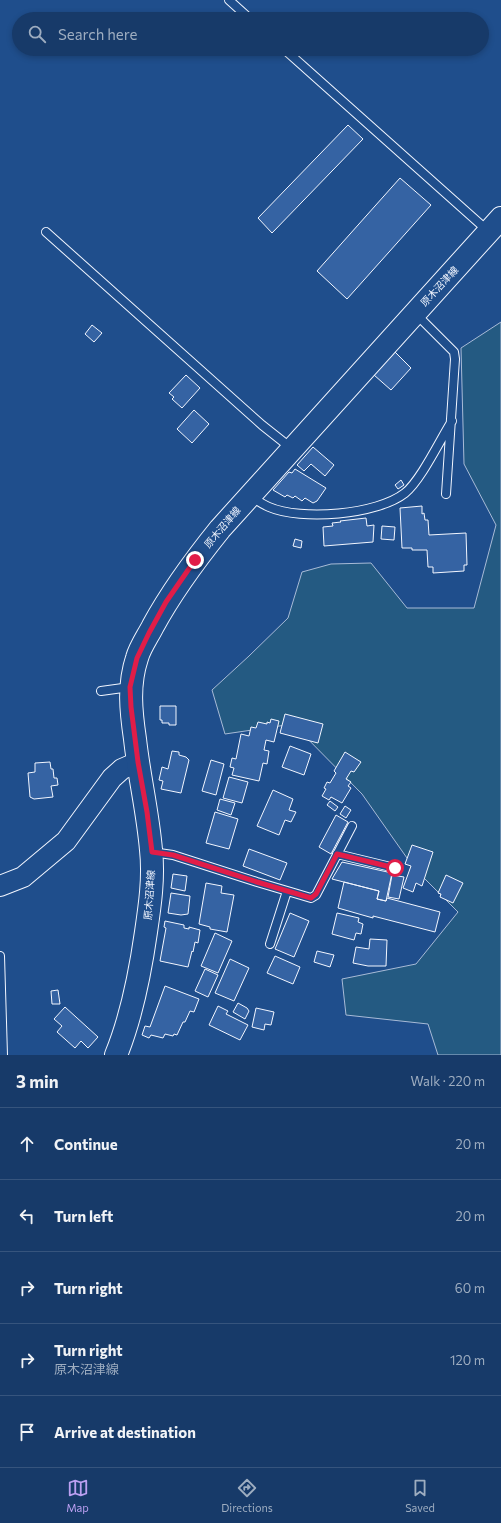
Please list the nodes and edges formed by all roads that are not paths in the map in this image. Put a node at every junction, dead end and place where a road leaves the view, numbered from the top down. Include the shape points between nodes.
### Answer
1 (229, 0) edge
2 (242, 12) edge
3 (292, 56) edge
4 (495, 225) edge
5 (46, 232) dead end
6 (414, 312) junction
7 (452, 421) junction
8 (291, 448) junction
9 (446, 494) dead end
10 (250, 496) junction
11 (130, 687) junction
12 (101, 692) dead end
13 (138, 762) junction
14 (352, 826) dead end
15 (152, 852) junction
16 (337, 854) junction
17 (395, 868) dead end
18 (0, 886) edge
19 (287, 891) junction
20 (270, 944) dead end
21 (0, 956) edge
22 (3, 1055) edge
23 (116, 1055) edge

1 - 2 lane
3 - 4 lane
4 - 6 main road, 原木沼津線
5 - 8 lane
6 - 7 lane via 454,352
6 - 8 main road, 原木沼津線
7 - 9 lane
7 - 10 lane via 406,492 382,505 321,516 290,513 269,507
8 - 10 main road, 原木沼津線
10 - 11 main road, 原木沼津線 via 220,528 166,602 137,658
11 - 12 lane
11 - 13 main road, 原木沼津線
13 - 15 main road, 原木沼津線
13 - 18 street via 122,769 112,778 66,841 23,876
14 - 16 lane
15 - 19 lane via 173,855
15 - 23 main road, 原木沼津線 via 151,887 142,959 134,997
16 - 17 lane
16 - 19 lane via 316,894 311,898
19 - 20 lane
21 - 22 lane

